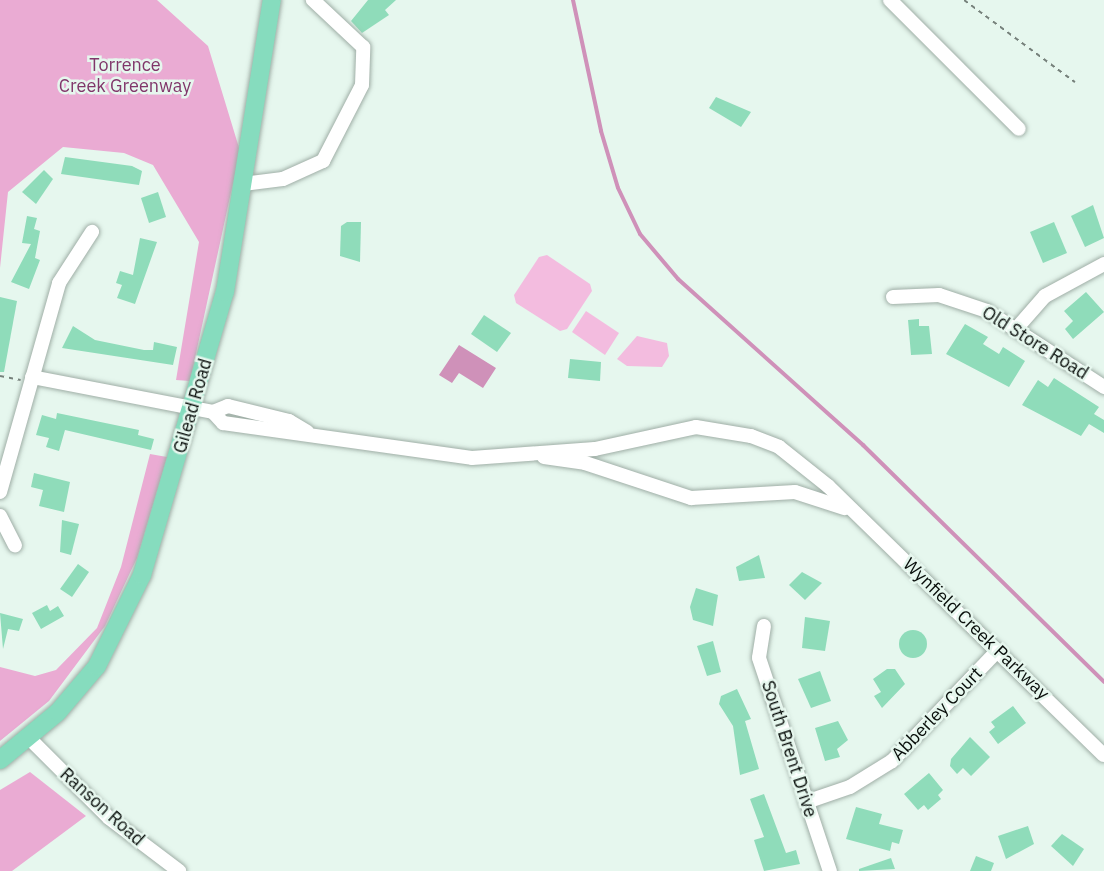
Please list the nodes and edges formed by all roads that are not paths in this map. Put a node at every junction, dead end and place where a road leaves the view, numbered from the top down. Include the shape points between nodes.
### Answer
1 (272, 0) edge
2 (313, 0) edge
3 (890, 0) edge
4 (1019, 129) dead end
5 (243, 184) junction
6 (92, 232) dead end
7 (1104, 264) edge
8 (893, 297) dead end
9 (1016, 329) junction
10 (28, 379) junction
11 (1104, 387) edge
12 (193, 408) junction
13 (542, 457) junction
14 (0, 492) edge
15 (844, 508) junction
16 (0, 516) edge
17 (15, 545) dead end
18 (764, 626) dead end
19 (998, 650) junction
20 (29, 738) junction
21 (1104, 754) edge
22 (0, 760) edge
23 (806, 802) junction
24 (179, 871) edge
25 (830, 871) edge

1 - 5 main road, Gilead Road
2 - 5 street via 363,46 362,85 323,161 283,179
3 - 4 street
5 - 12 main road, Gilead Road via 225,292
6 - 10 street via 64,271
7 - 9 street via 1045,296
8 - 9 street, Old Store Road via 914,294 959,300
9 - 11 street, Old Store Road
10 - 12 street, Wynfield Creek Parkway
10 - 14 street
12 - 13 street, Wynfield Creek Parkway via 213,412 223,423 307,432 453,458
12 - 20 main road, Gilead Road via 142,575 116,635 74,694
13 - 15 street, Wynfield Creek Parkway via 585,463 691,498 795,492
13 - 15 street, Wynfield Creek Parkway via 663,430 721,428 779,447 828,486
15 - 19 street, Wynfield Creek Parkway
16 - 17 street
18 - 23 street, South Brent Drive via 759,658
19 - 21 street, Wynfield Creek Parkway
19 - 23 street, Abberley Court via 892,761 850,787
20 - 22 main road, Gilead Road
20 - 24 street, Ranson Road via 109,818
23 - 25 street, South Brent Drive

